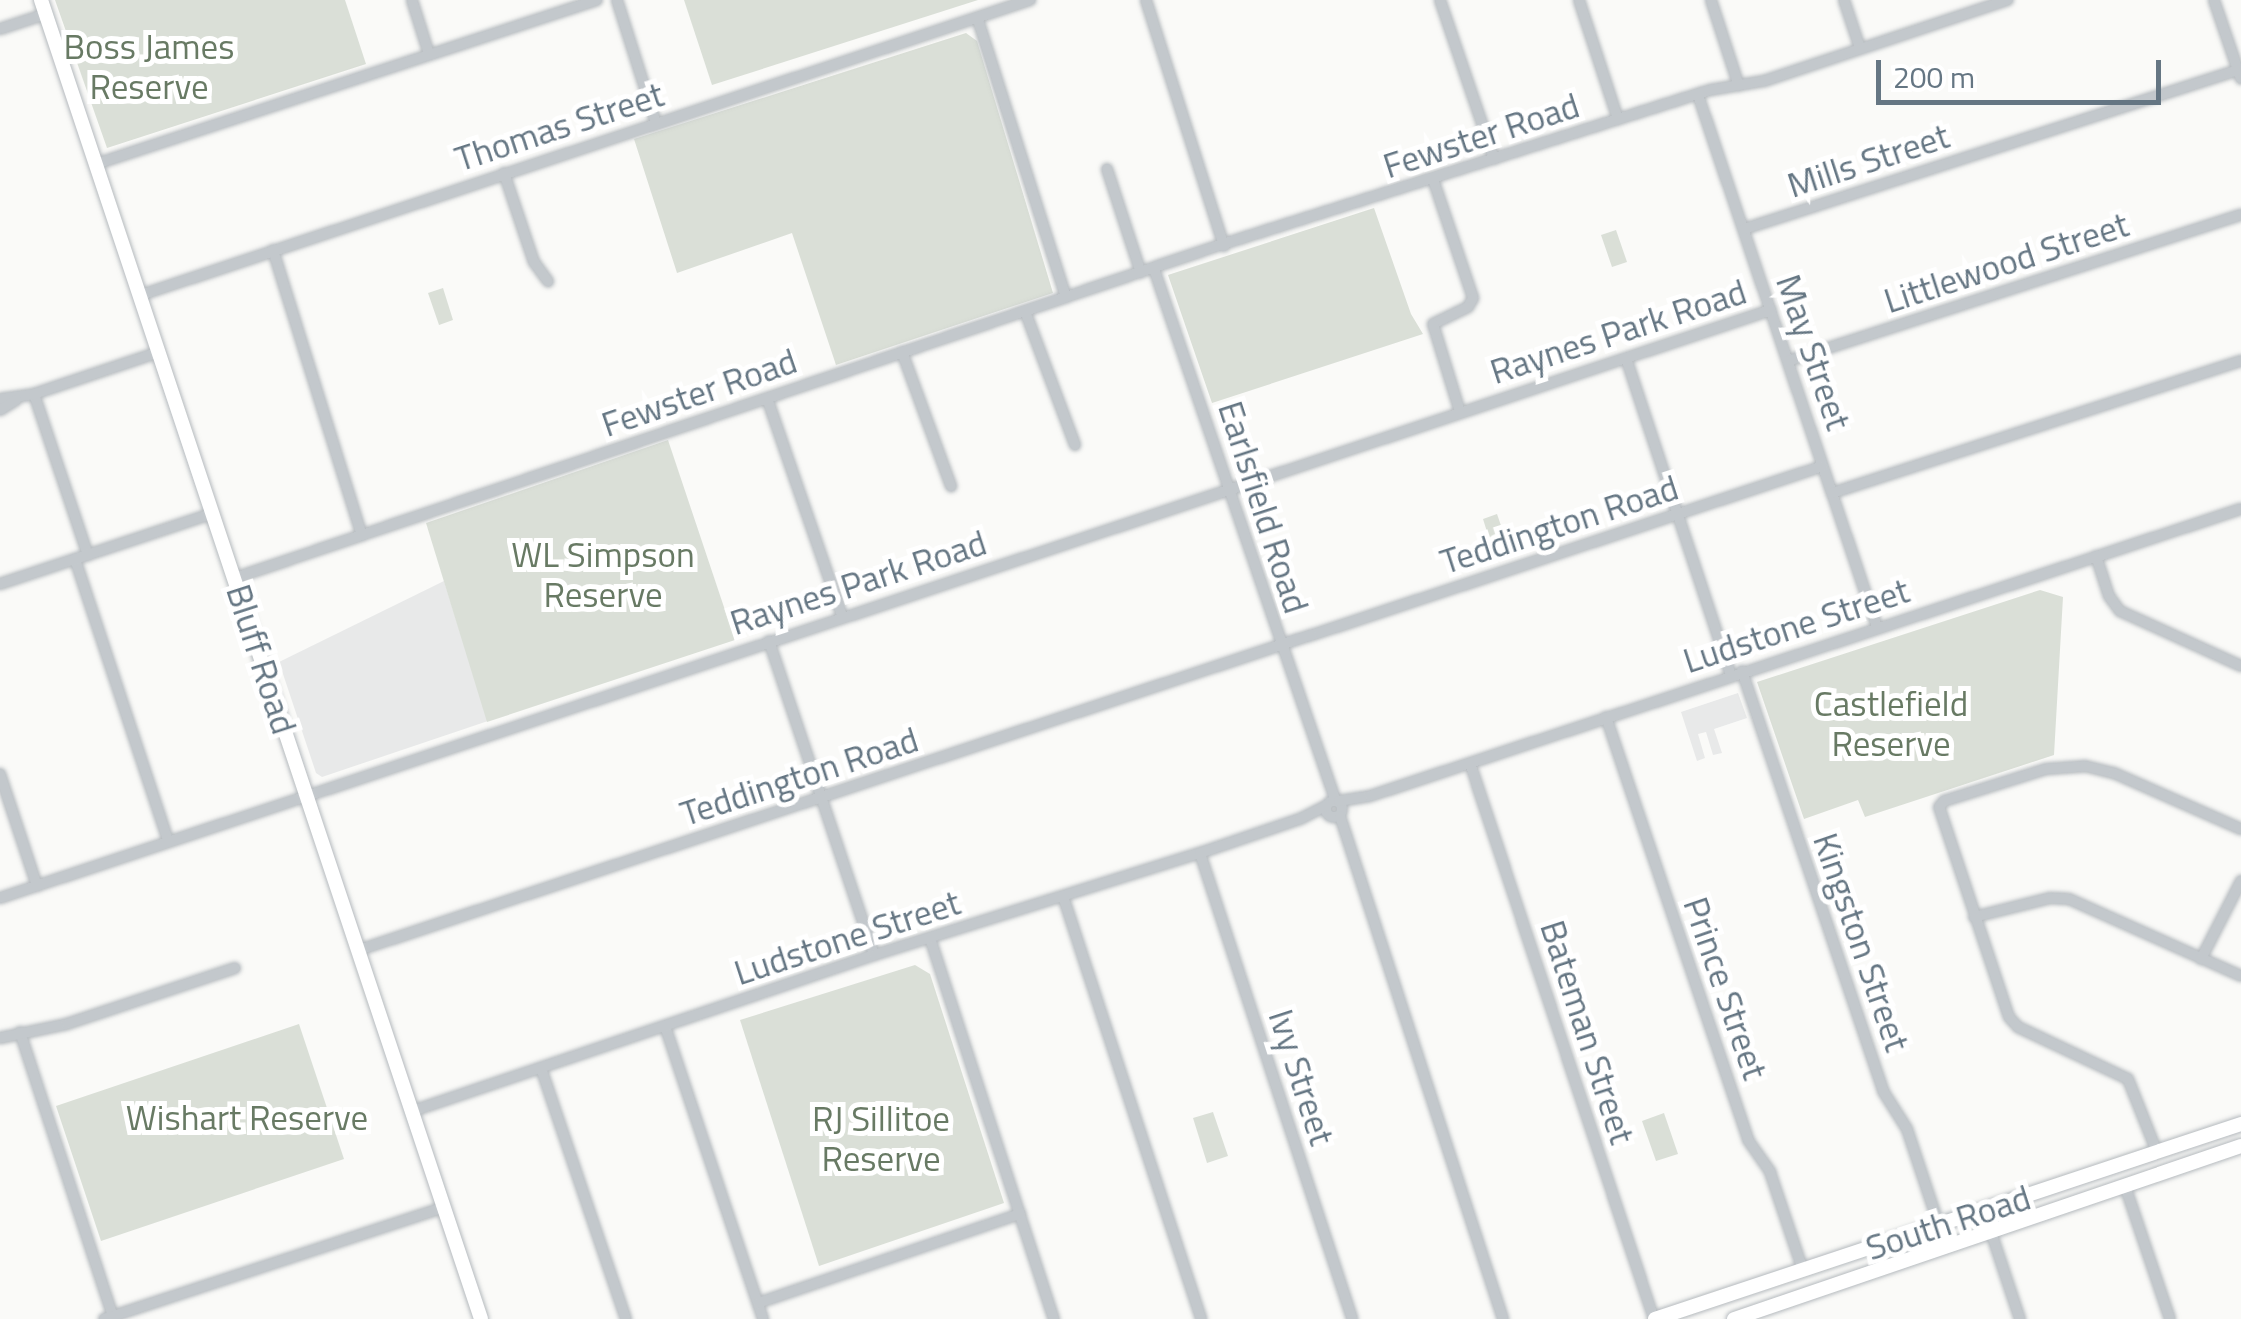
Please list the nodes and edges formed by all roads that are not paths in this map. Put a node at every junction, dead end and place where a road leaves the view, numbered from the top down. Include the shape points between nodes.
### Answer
1 (412, 0) edge
2 (596, 0) edge
3 (617, 0) edge
4 (1030, 0) edge
5 (1041, 0) edge
6 (1146, 0) edge
7 (1440, 0) edge
8 (1578, 0) edge
9 (1711, 0) edge
10 (1844, 0) edge
11 (2008, 0) edge
12 (2214, 0) edge
13 (1982, 4) edge
14 (43, 7) edge
15 (996, 14) junction
16 (978, 20) junction
17 (0, 29) edge
18 (1860, 48) junction
19 (430, 54) junction
20 (2240, 76) edge
21 (1740, 86) junction
22 (1698, 95) junction
23 (1618, 119) junction
24 (656, 123) junction
25 (1494, 159) junction
26 (96, 164) junction
27 (1107, 169) dead end
28 (504, 173) junction
29 (1433, 179) junction
30 (2241, 215) edge
31 (1744, 229) junction
32 (1224, 246) junction
33 (273, 250) junction
34 (1154, 269) junction
35 (1142, 273) junction
36 (548, 281) dead end
37 (141, 295) junction
38 (1066, 298) junction
39 (1771, 310) junction
40 (1025, 311) junction
41 (160, 352) junction
42 (902, 352) junction
43 (1626, 358) junction
44 (1788, 361) junction
45 (2241, 361) edge
46 (34, 394) junction
47 (21, 397) junction
48 (767, 398) junction
49 (0, 399) edge
50 (0, 410) edge
51 (1460, 412) junction
52 (1075, 446) dead end
53 (1824, 466) junction
54 (951, 486) dead end
55 (1229, 488) junction
56 (1832, 493) junction
57 (2241, 509) edge
58 (213, 512) junction
59 (1677, 514) junction
60 (362, 535) junction
61 (88, 554) junction
62 (2096, 556) junction
63 (75, 559) junction
64 (235, 578) junction
65 (0, 584) edge
66 (842, 616) junction
67 (1878, 627) junction
68 (769, 640) junction
69 (1281, 645) junction
70 (2241, 666) edge
71 (1736, 673) junction
72 (1606, 717) junction
73 (1470, 763) junction
74 (0, 774) edge
75 (307, 794) junction
76 (821, 797) junction
77 (1334, 809) junction
78 (2241, 829) edge
79 (168, 841) junction
80 (1200, 853) junction
81 (2241, 881) edge
82 (36, 886) junction
83 (1063, 896) junction
84 (0, 898) edge
85 (1974, 917) junction
86 (930, 938) junction
87 (358, 950) junction
88 (874, 955) junction
89 (2201, 959) junction
90 (235, 968) dead end
91 (2241, 976) edge
92 (664, 1026) junction
93 (20, 1032) junction
94 (0, 1038) edge
95 (541, 1068) junction
96 (413, 1111) junction
97 (2241, 1124) edge
98 (2241, 1146) edge
99 (2158, 1152) junction
100 (2125, 1186) junction
101 (444, 1206) junction
102 (1020, 1214) junction
103 (1938, 1225) junction
104 (1991, 1232) junction
105 (1946, 1247) junction
106 (1803, 1270) junction
107 (758, 1302) junction
108 (109, 1317) edge
109 (1743, 1318) edge
110 (482, 1319) edge
111 (626, 1319) edge
112 (764, 1319) edge
113 (1054, 1319) edge
114 (1200, 1319) edge
115 (1352, 1319) edge
116 (1503, 1319) edge
117 (1655, 1319) edge
118 (2020, 1319) edge
119 (2170, 1319) edge

1 - 19 street
2 - 19 street
3 - 24 street
4 - 15 street, Thomas Street
5 - 15 street, Thomas Street
6 - 32 street
7 - 25 street
8 - 23 street
9 - 21 street
10 - 18 street
11 - 13 street, Fewster Road
12 - 20 street
13 - 18 street, Fewster Road
14 - 17 street
14 - 26 main road, Bluff Road
15 - 16 street, Thomas Street
16 - 24 street, Thomas Street
16 - 38 street
18 - 21 street, Fewster Road
19 - 26 street
20 - 31 street, Mills Street
21 - 22 street, Fewster Road
22 - 23 street, Fewster Road
22 - 31 street, May Street
23 - 25 street, Fewster Road
24 - 28 street, Thomas Street
25 - 29 street, Fewster Road
26 - 37 main road, Bluff Road
27 - 35 street
28 - 33 street, Thomas Street
28 - 36 street via 534,262
29 - 32 street, Fewster Road
29 - 51 street via 1473,293 1468,307 1433,324
30 - 44 street, Littlewood Street
31 - 39 street, May Street
32 - 34 street, Fewster Road
33 - 37 street, Thomas Street
33 - 60 street
34 - 35 street, Fewster Road
34 - 55 street, Earlsfield Road
35 - 38 street, Fewster Road
37 - 41 main road, Bluff Road
38 - 40 street, Fewster Road
39 - 43 street, Raynes Park Road
39 - 44 street, May Street
40 - 42 street, Fewster Road
40 - 52 street
41 - 46 street
41 - 58 main road, Bluff Road
42 - 48 street, Fewster Road
42 - 54 street
43 - 51 street, Raynes Park Road
43 - 59 street, Kingston Street
44 - 53 street, May Street
45 - 56 street
46 - 47 street
46 - 61 street
47 - 49 street
47 - 50 street
48 - 60 street, Fewster Road
48 - 66 street
51 - 55 street, Raynes Park Road
53 - 56 street, May Street
53 - 59 street, Teddington Road
55 - 66 street, Raynes Park Road
55 - 69 street, Earlsfield Road
56 - 67 street, May Street
57 - 62 street, Ludstone Street
58 - 61 street
58 - 64 main road, Bluff Road
59 - 69 street, Teddington Road
59 - 71 street, Kingston Street
60 - 64 street, Fewster Road
61 - 63 street
62 - 67 street, Ludstone Street
62 - 70 street via 2120,610
63 - 65 street
63 - 79 street
64 - 75 main road, Bluff Road
66 - 68 street, Raynes Park Road
67 - 71 street, Ludstone Street
68 - 75 street, Raynes Park Road
68 - 76 street
69 - 76 street, Teddington Road
69 - 77 street, Earlsfield Road
71 - 72 street, Ludstone Street
71 - 103 street, Kingston Street via 1885,1096 1906,1127
72 - 73 street, Ludstone Street
72 - 106 street, Prince Street via 1748,1140 1770,1172
73 - 77 street, Ludstone Street
73 - 117 street, Bateman Street
74 - 82 street
75 - 79 street, Raynes Park Road
75 - 87 main road, Bluff Road
76 - 87 street, Teddington Road
76 - 88 street
77 - 80 street, Ludstone Street
77 - 116 street, Earlsfield Road
78 - 85 street via 2085,766 2046,768 1944,801 1940,817
79 - 82 street, Raynes Park Road
80 - 83 street, Ludstone Street
80 - 115 street, Ivy Street
81 - 89 street
82 - 84 street, Raynes Park Road
83 - 86 street, Ludstone Street
83 - 114 street
85 - 89 street via 2069,898
85 - 99 street via 2013,1022 2128,1078
86 - 88 street, Ludstone Street
86 - 102 street
87 - 96 main road, Bluff Road
88 - 92 street, Ludstone Street
89 - 91 street
90 - 93 street via 66,1024
92 - 95 street, Ludstone Street
92 - 107 street
93 - 94 street
93 - 108 street
95 - 96 street, Ludstone Street
95 - 111 street
96 - 101 main road, Bluff Road
97 - 99 main road, South Road
98 - 100 main road, South Road
99 - 103 main road, South Road
100 - 104 main road, South Road
100 - 119 street
101 - 108 street
101 - 110 main road, Bluff Road
102 - 107 street
102 - 113 street
103 - 105 main road
103 - 106 main road, South Road
104 - 105 main road, South Road
104 - 118 street
105 - 109 main road, South Road
106 - 117 main road, South Road
107 - 112 street

